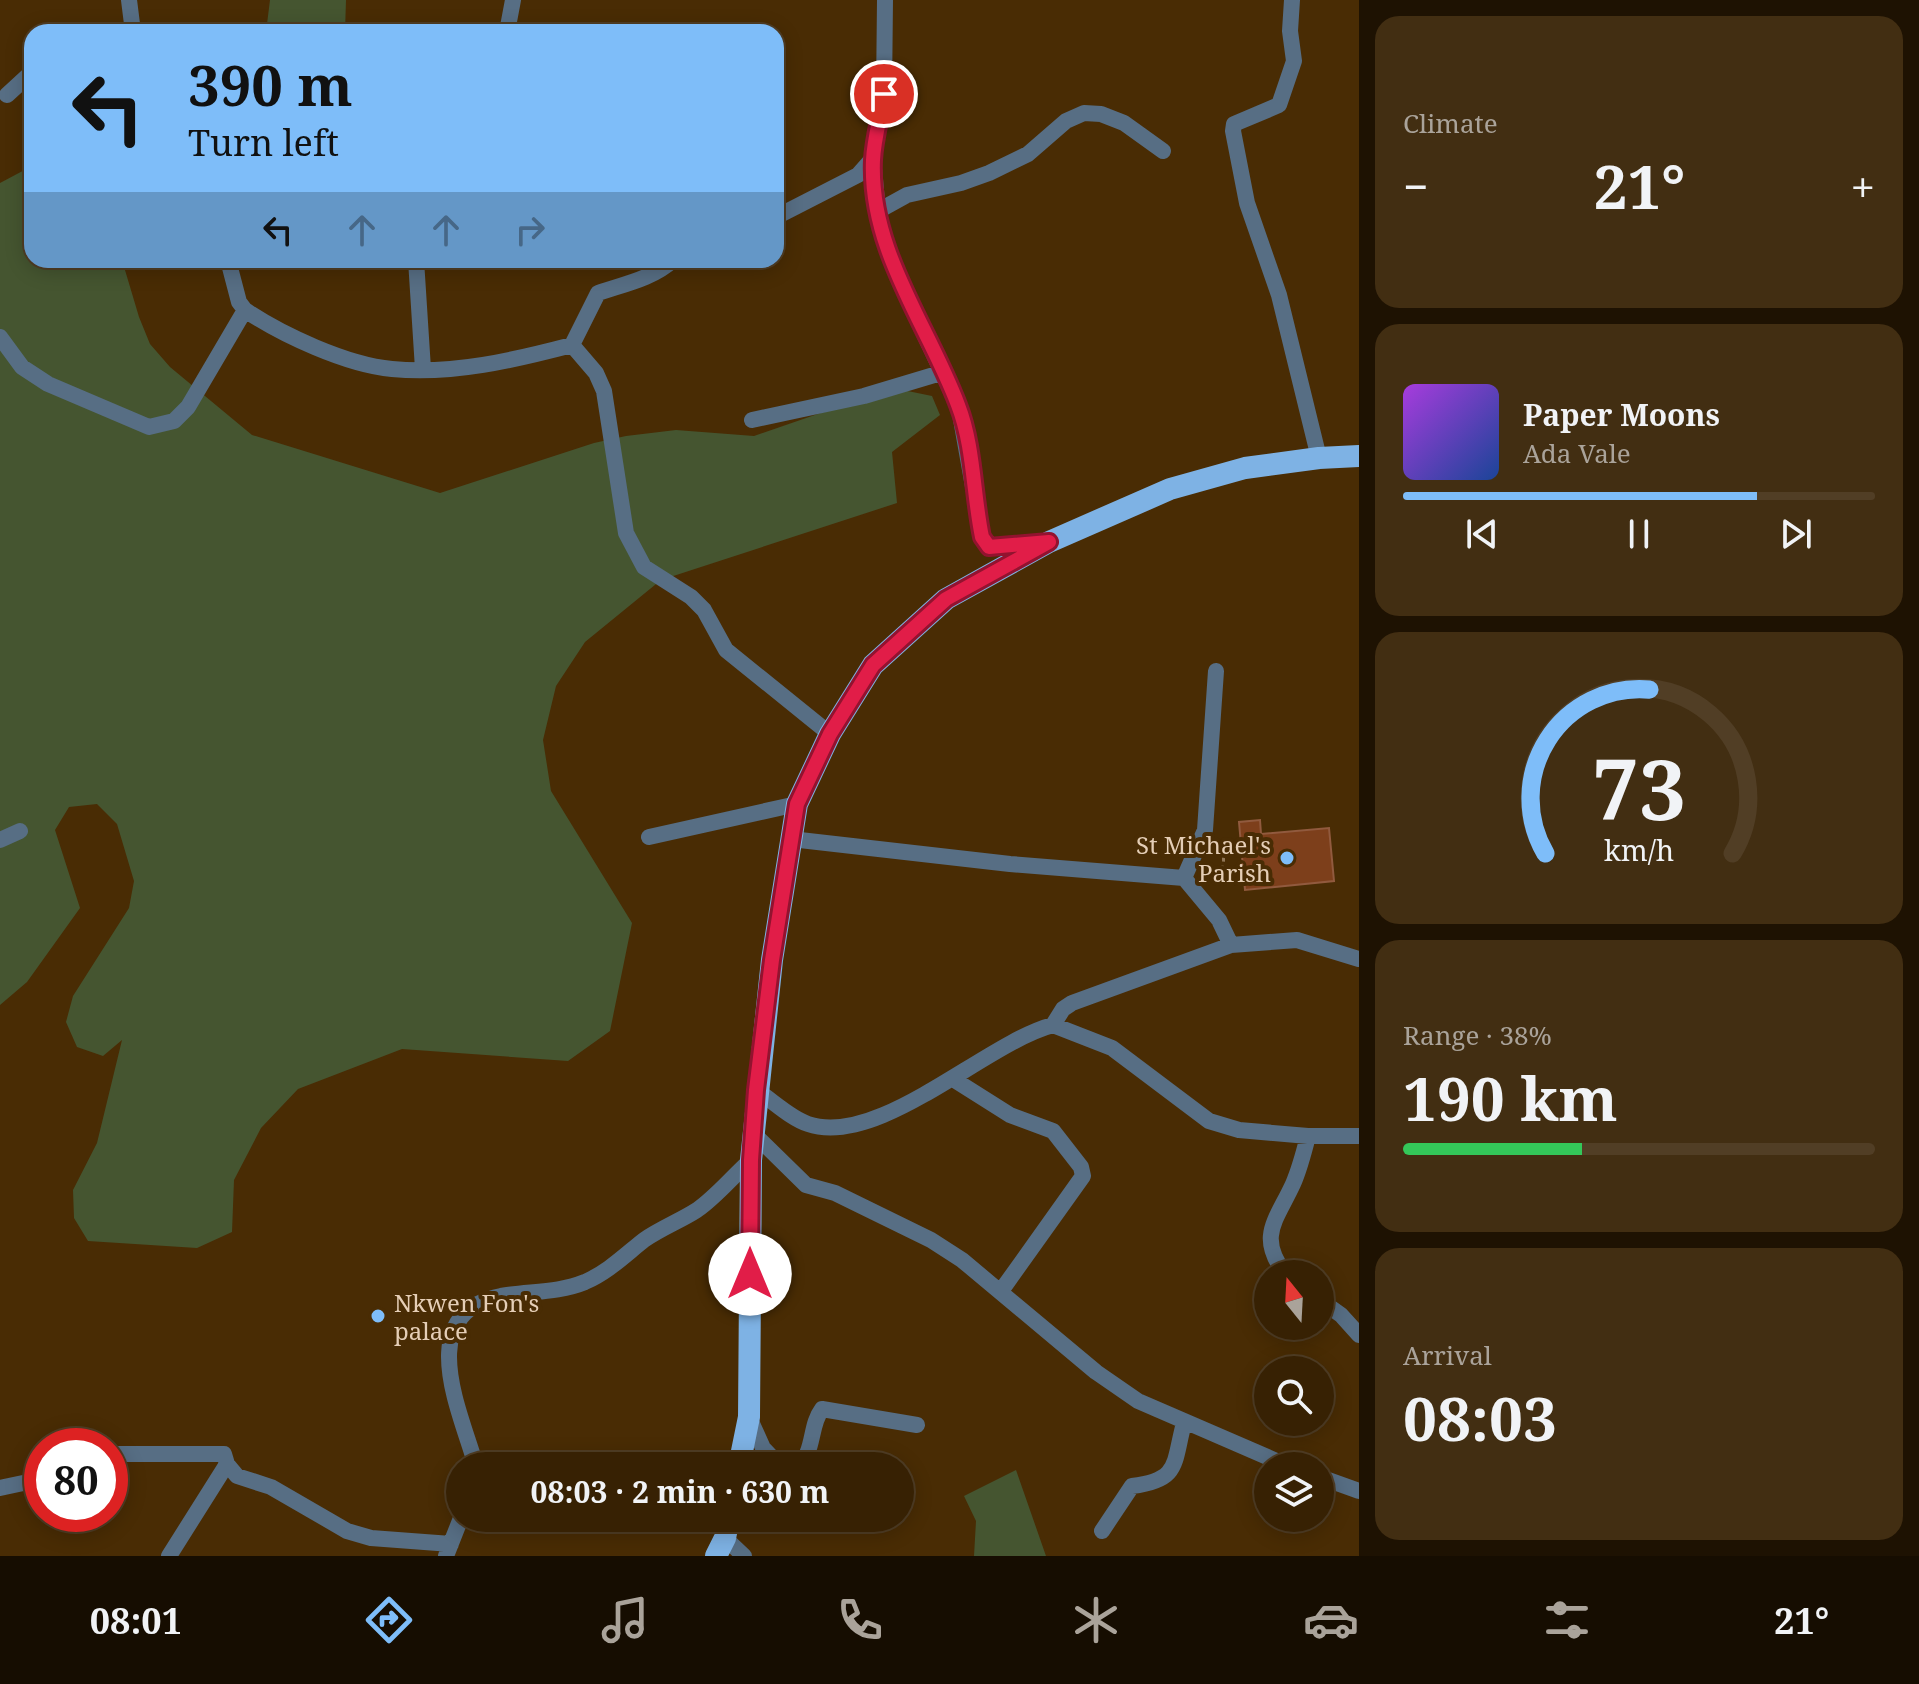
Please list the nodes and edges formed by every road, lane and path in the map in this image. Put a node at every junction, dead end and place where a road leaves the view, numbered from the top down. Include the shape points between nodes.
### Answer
1 (129, 0) edge
2 (513, 0) edge
3 (885, 0) edge
4 (1292, 0) edge
5 (132, 24) edge
6 (508, 24) edge
7 (24, 79) edge
8 (7, 95) dead end
9 (1163, 151) dead end
10 (866, 178) junction
11 (878, 211) junction
12 (784, 214) edge
13 (230, 268) edge
14 (417, 268) edge
15 (664, 268) edge
16 (245, 310) junction
17 (0, 337) edge
18 (572, 345) junction
19 (423, 369) junction
20 (944, 372) junction
21 (752, 420) dead end
22 (1359, 456) edge
23 (1319, 458) junction
24 (1049, 542) junction
25 (1216, 671) dead end
26 (830, 734) junction
27 (797, 804) junction
28 (1205, 830) junction
29 (20, 831) dead end
30 (649, 837) dead end
31 (791, 839) junction
32 (0, 840) edge
33 (1186, 874) junction
34 (1231, 945) junction
35 (1359, 959) edge
36 (1053, 1025) junction
37 (953, 1079) junction
38 (756, 1090) junction
39 (755, 1135) junction
40 (1308, 1136) junction
41 (1359, 1136) edge
42 (751, 1160) junction
43 (1275, 1260) edge
44 (1001, 1291) junction
45 (1334, 1310) edge
46 (1359, 1335) edge
47 (749, 1417) junction
48 (1184, 1423) junction
49 (917, 1425) dead end
50 (472, 1452) edge
51 (742, 1452) edge
52 (767, 1452) edge
53 (808, 1452) edge
54 (1254, 1452) edge
55 (128, 1454) edge
56 (227, 1464) junction
57 (1334, 1482) edge
58 (24, 1483) edge
59 (0, 1488) edge
60 (1359, 1491) edge
61 (1102, 1531) dead end
62 (723, 1537) edge
63 (449, 1550) edge
64 (169, 1556) edge
65 (744, 1556) edge

1 - 5 street
2 - 6 street
3 - 10 street via 884,94
4 - 23 street via 1294,61 1279,105 1240,119 1233,131 1247,203 1279,295
7 - 8 street
9 - 11 street via 1124,123 1084,113 1066,121 1028,154 989,173 907,195
10 - 11 street
10 - 12 street
11 - 20 street via 902,287
13 - 16 street
14 - 19 street
15 - 18 street via 598,293
16 - 17 street via 188,407 174,421 149,427 48,384 22,367
16 - 19 street via 329,352 391,369
18 - 19 street via 482,366
18 - 26 street via 604,391 626,533 644,567 691,597 726,650
20 - 21 street
20 - 24 street via 959,408 982,537 989,547
22 - 23 highway
23 - 24 highway via 1245,468 1170,489
24 - 26 highway via 946,599 873,665
25 - 28 street
26 - 27 highway
27 - 30 street
27 - 31 highway
28 - 33 street
28 - 33 path via 1223,852 1224,865 1209,877
29 - 32 street
31 - 33 street via 1010,864
31 - 38 highway
33 - 34 street
34 - 35 street via 1297,940
34 - 36 street via 1072,1003
36 - 37 street via 1021,1037
36 - 40 street via 1112,1048 1209,1121 1239,1130
37 - 38 street via 871,1118 833,1126 807,1124
37 - 44 street via 1010,1115 1053,1131 1081,1167 1083,1176
38 - 39 highway
39 - 42 highway
39 - 44 street via 806,1185 835,1193 931,1240
40 - 41 street
40 - 43 street via 1301,1165 1272,1223 1269,1240
42 - 47 highway
42 - 50 street via 698,1209 611,1267 565,1288 498,1297 471,1310 455,1327 447,1351 450,1381
44 - 48 street via 1117,1387
45 - 46 street
47 - 51 highway
47 - 52 street
48 - 54 street
48 - 61 street via 1171,1472 1164,1479 1132,1486
49 - 53 street via 822,1409
55 - 56 street via 215,1453 224,1454
56 - 63 street via 244,1481 271,1487 347,1531
56 - 64 street
57 - 60 street
58 - 59 street
62 - 65 street

